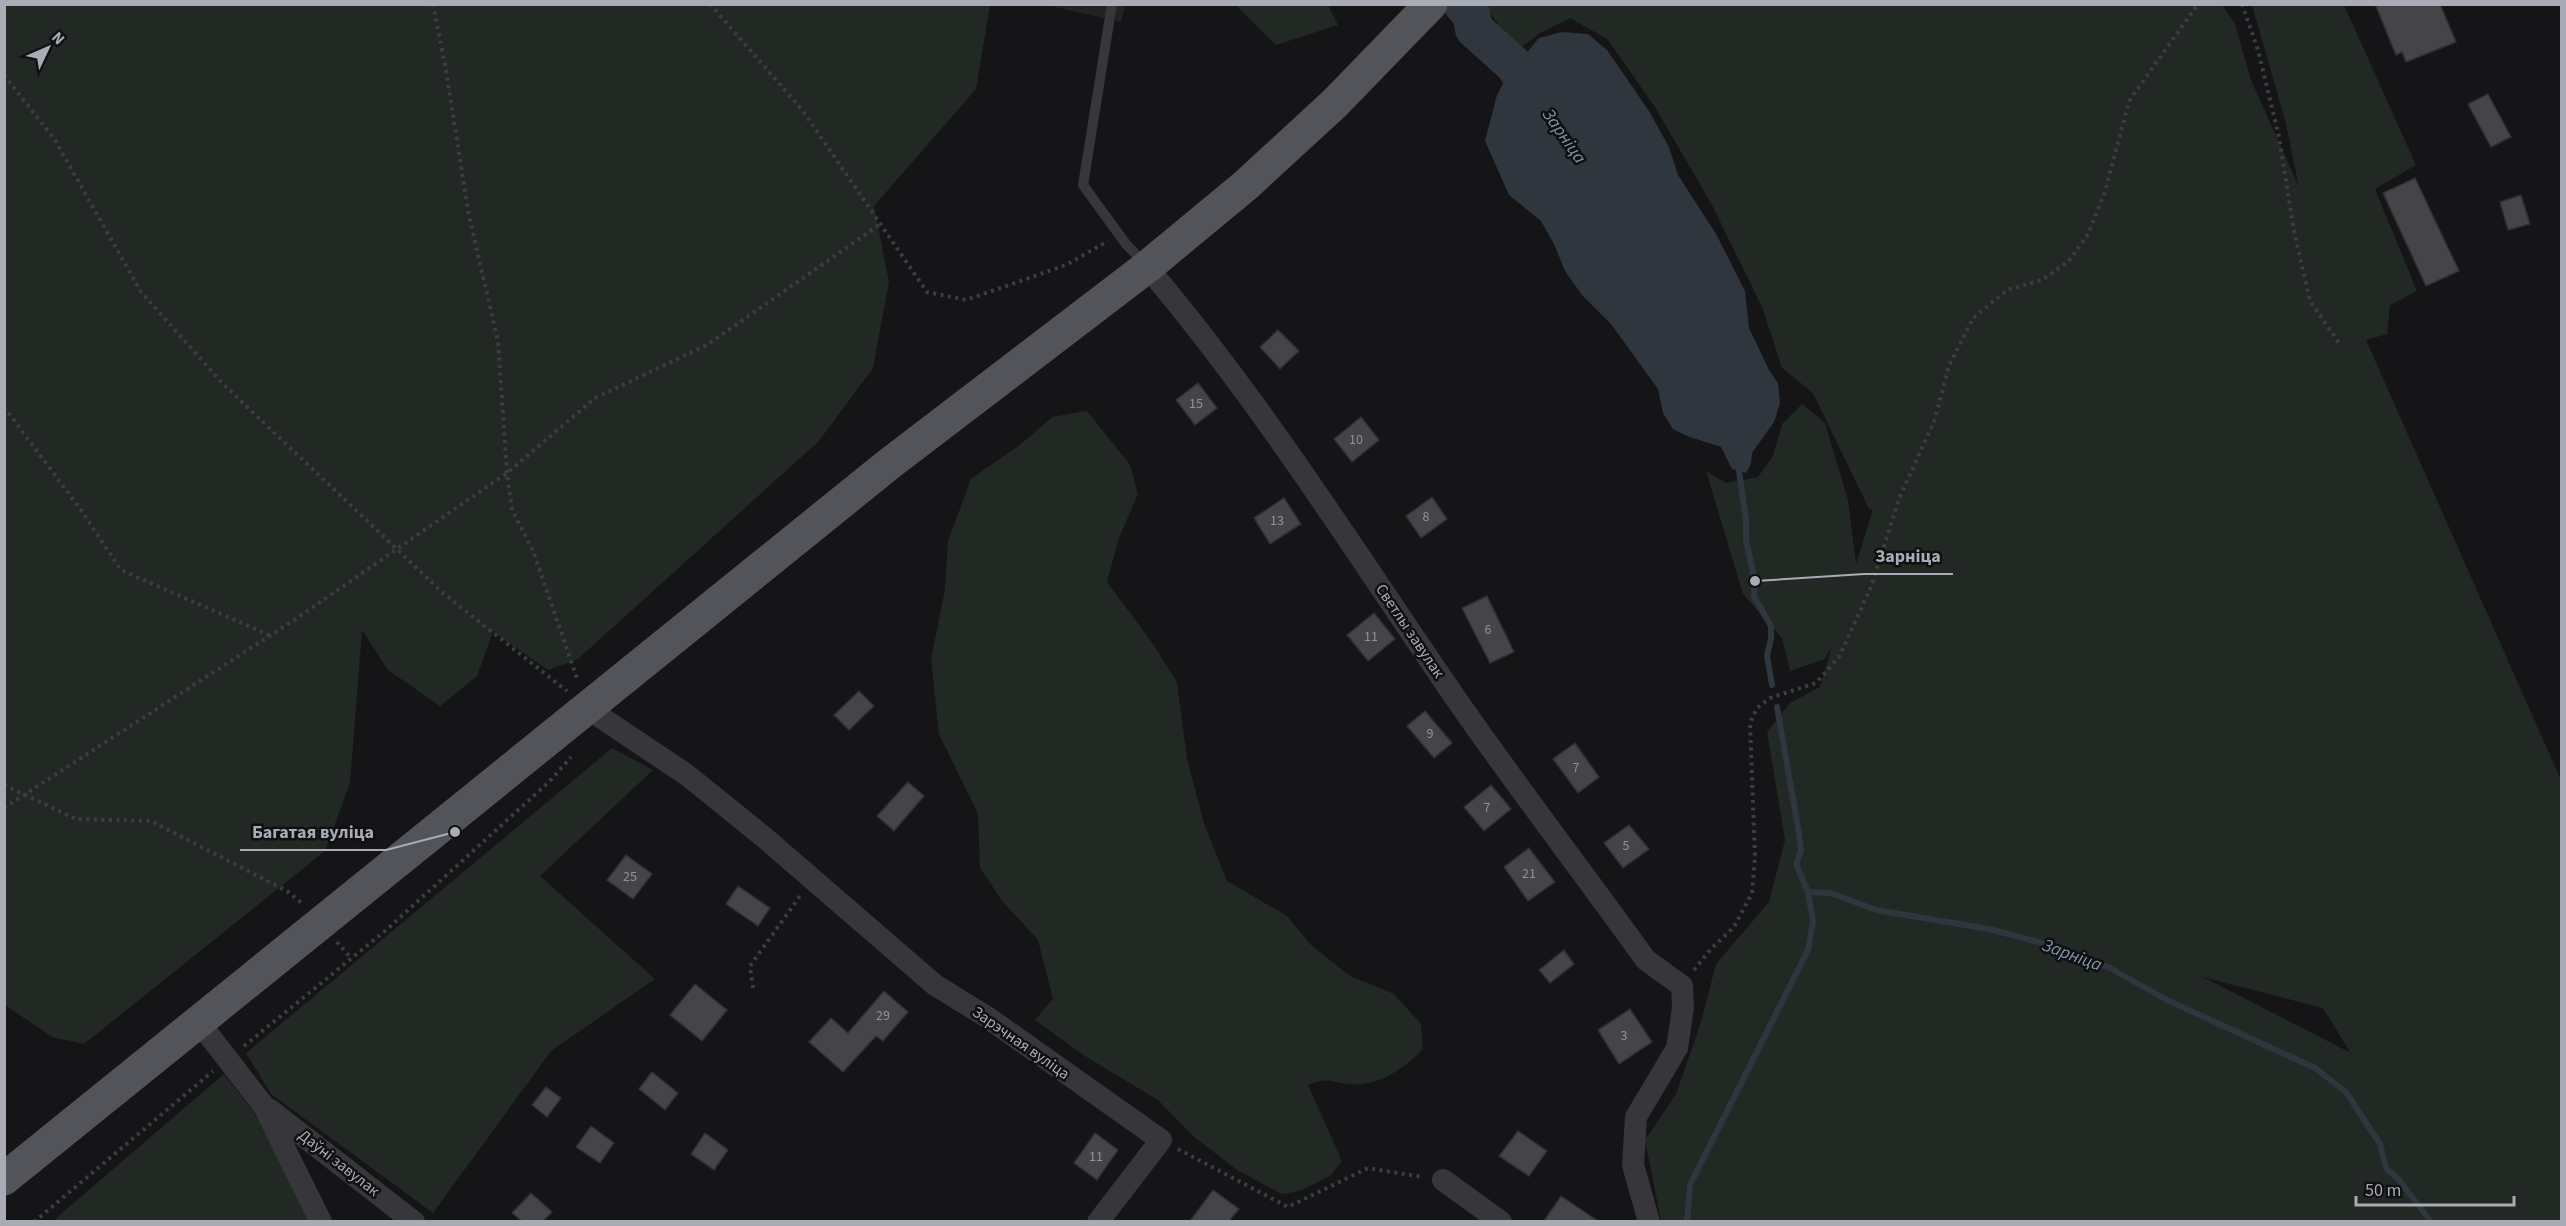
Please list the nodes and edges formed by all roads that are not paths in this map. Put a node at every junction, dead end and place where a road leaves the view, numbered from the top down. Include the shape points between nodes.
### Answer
1 (1112, 4) edge
2 (1429, 6) edge
3 (1146, 266) junction
4 (587, 708) junction
5 (198, 1021) junction
6 (263, 1105) junction
7 (4, 1179) edge
8 (1443, 1180) road end
9 (321, 1221) edge
10 (414, 1221) edge
11 (1098, 1221) edge
12 (1501, 1221) edge
13 (1649, 1221) edge

1 - 3 lane via 1083,185
2 - 3 main road via 1327,110 1246,185
3 - 4 main road via 890,464
3 - 13 street, Светлы завулак via 1257,406 1463,709 1646,960 1682,986 1677,1048 1636,1117 1633,1165
4 - 5 main road
4 - 11 street, Зарэчная вуліца via 687,775 935,985 987,1017 1161,1140
5 - 6 street
5 - 7 main road
6 - 9 street
6 - 10 street, Даўні завулак
8 - 12 street

